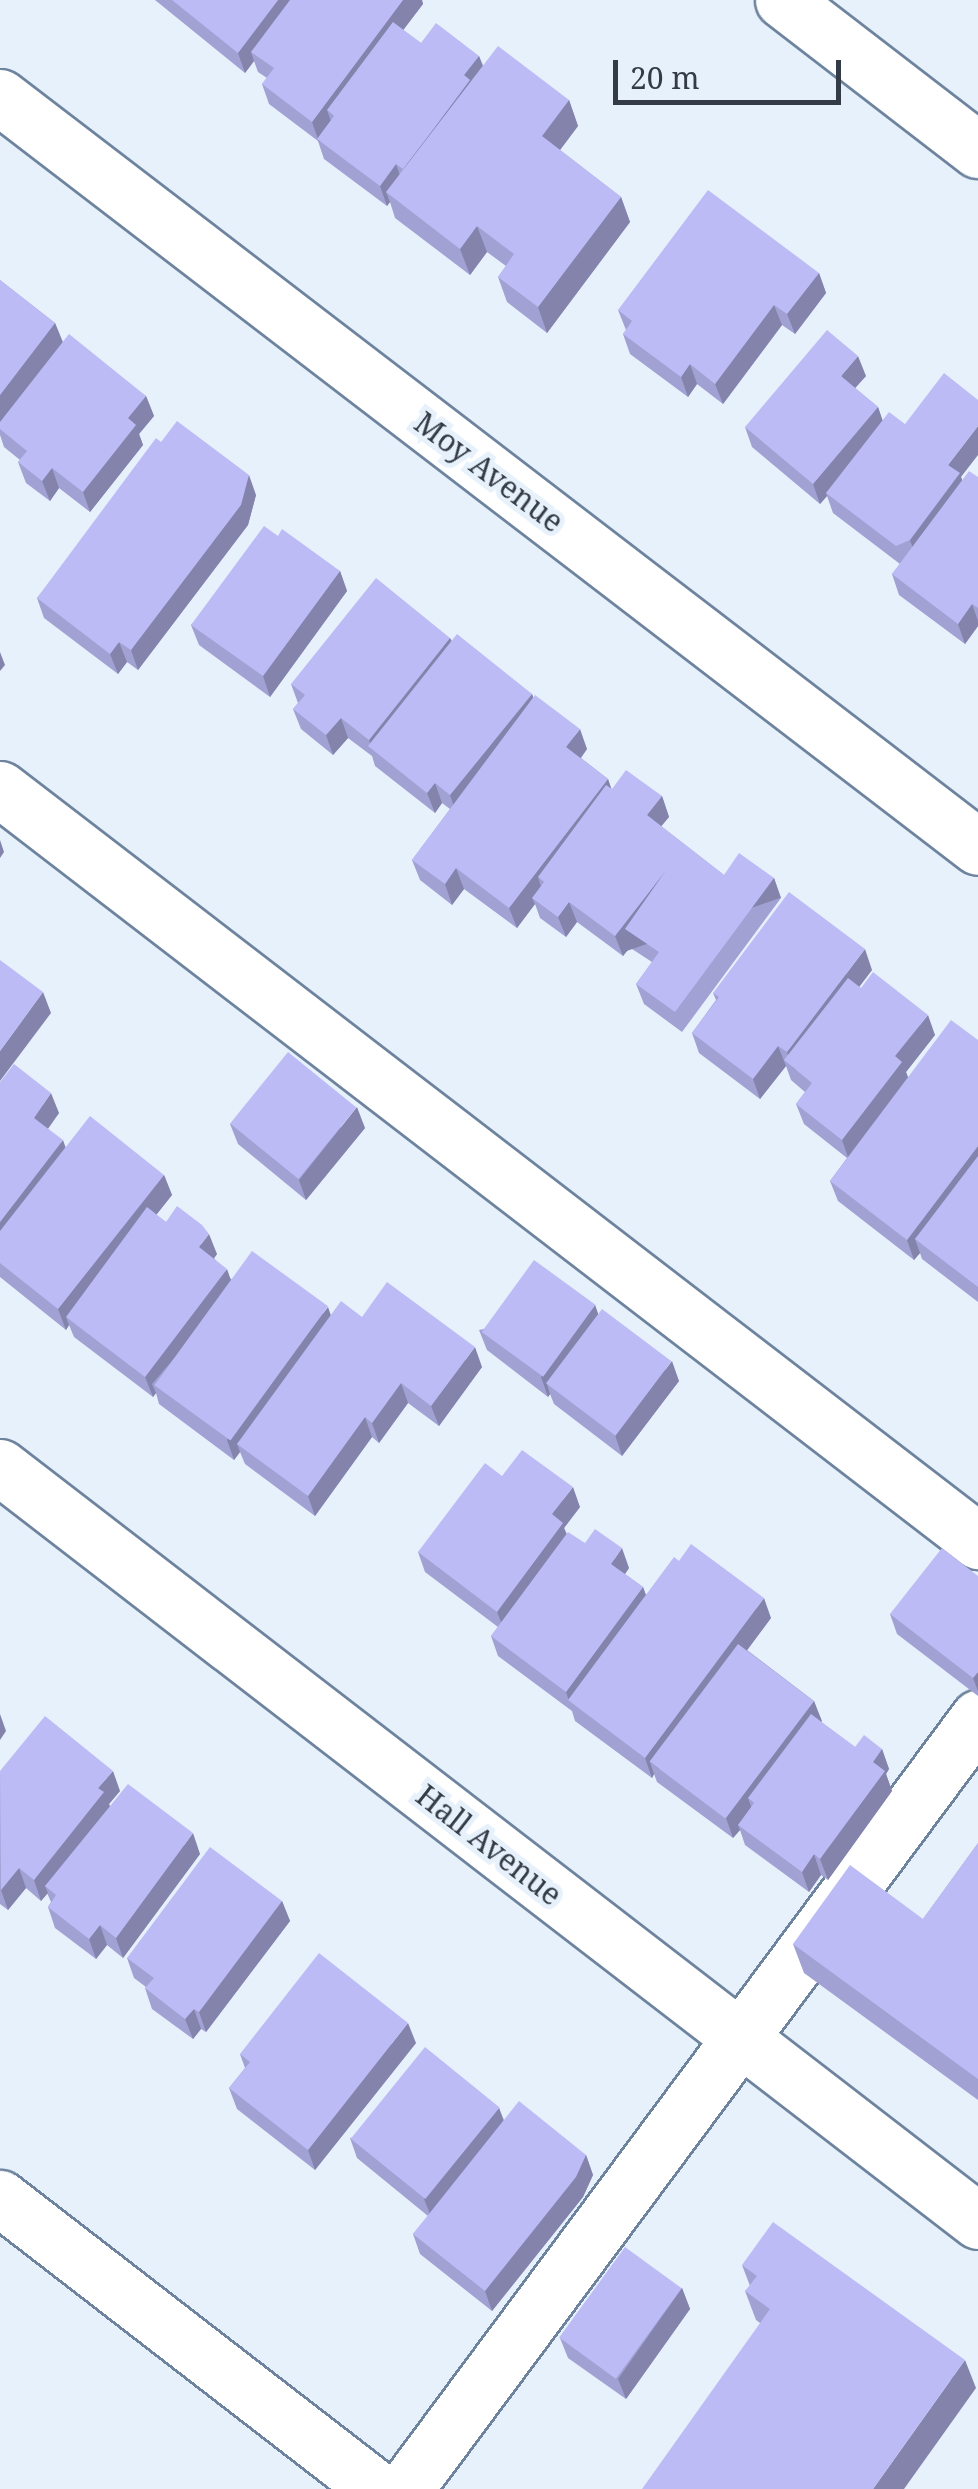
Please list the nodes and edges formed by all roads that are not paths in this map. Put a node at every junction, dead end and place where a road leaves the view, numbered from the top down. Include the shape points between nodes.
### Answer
1 (784, 0) edge
2 (0, 97) edge
3 (978, 150) edge
4 (0, 789) edge
5 (978, 847) edge
6 (0, 1467) edge
7 (978, 1541) edge
8 (978, 1718) edge
9 (737, 2036) junction
10 (0, 2198) edge
11 (978, 2221) edge
12 (376, 2489) edge
13 (405, 2489) edge

1 - 3 street
2 - 5 street, Moy Avenue
4 - 7 street
6 - 9 street, Hall Avenue
8 - 9 street
9 - 11 street, Hall Avenue
9 - 13 street
10 - 12 street

